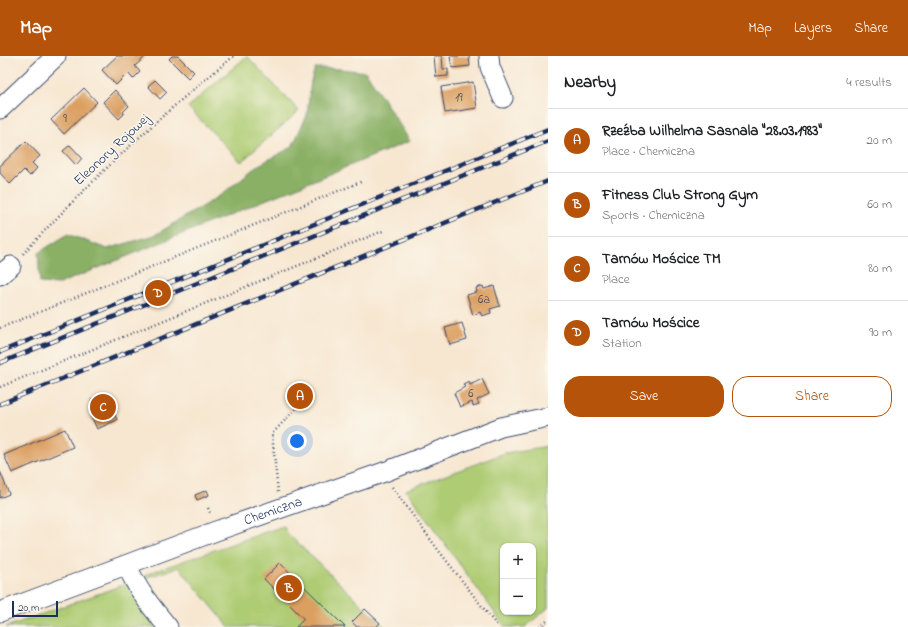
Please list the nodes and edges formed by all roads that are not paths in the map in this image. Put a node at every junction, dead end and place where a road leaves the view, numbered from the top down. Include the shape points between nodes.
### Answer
1 (56, 56) edge
2 (489, 56) edge
3 (503, 98) dead end
4 (0, 109) edge
5 (548, 417) edge
6 (127, 565) junction
7 (0, 612) edge
8 (168, 627) edge

1 - 4 street
2 - 3 street via 490,67
5 - 6 street, Chemiczna via 501,427
6 - 7 street, Chemiczna
6 - 8 street via 137,585

